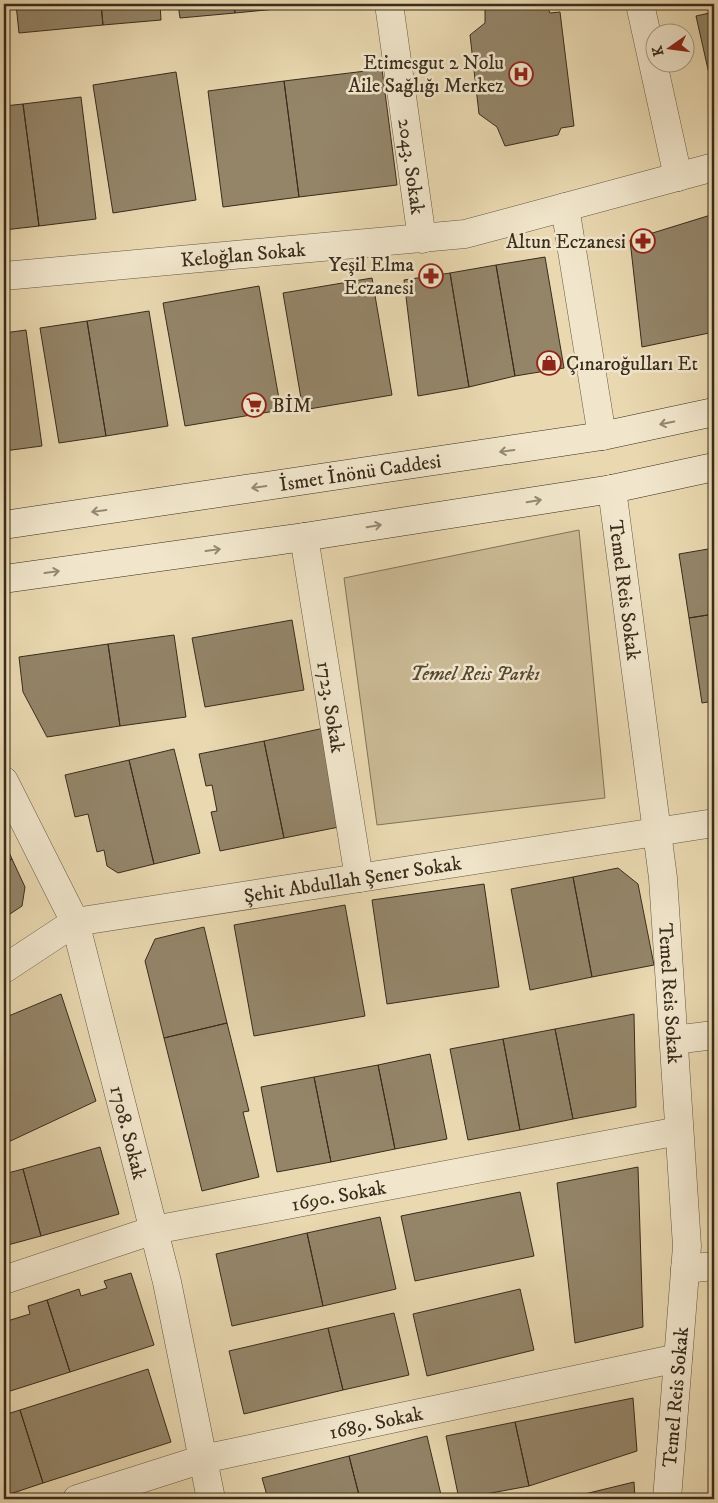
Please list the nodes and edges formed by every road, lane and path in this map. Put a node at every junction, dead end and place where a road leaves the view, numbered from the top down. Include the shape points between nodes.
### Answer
1 (389, 4) edge
2 (640, 4) edge
3 (714, 167) edge
4 (678, 177) junction
5 (565, 207) junction
6 (422, 238) junction
7 (4, 276) edge
8 (714, 412) edge
9 (602, 436) junction
10 (714, 467) edge
11 (612, 489) junction
12 (4, 526) edge
13 (304, 537) junction
14 (4, 579) edge
15 (4, 781) edge
16 (714, 823) edge
17 (656, 831) junction
18 (359, 878) junction
19 (76, 922) junction
20 (4, 969) edge
21 (714, 1034) edge
22 (674, 1040) junction
23 (679, 1131) junction
24 (154, 1230) junction
25 (714, 1266) edge
26 (685, 1269) junction
27 (4, 1280) edge
28 (678, 1358) junction
29 (203, 1459) junction
30 (77, 1499) edge
31 (211, 1499) edge
32 (667, 1499) edge

1 - 6 street, 2043. Sokak
2 - 4 street
3 - 4 street, Keloğlan Sokak
4 - 5 street, Keloğlan Sokak
5 - 6 street, Keloğlan Sokak via 465,234
5 - 9 street
6 - 7 street, Keloğlan Sokak
8 -> 9 street, İsmet İnönü Caddesi
9 -> 12 street, İsmet İnönü Caddesi
10 - 11 street
13 -> 11 street
11 - 17 street, Temel Reis Sokak
14 -> 13 street
13 - 18 street, 1723. Sokak
15 - 19 street, 1708. Sokak
16 - 17 street, Şehit Abdullah Şener Sokak
17 - 18 street, Şehit Abdullah Şener Sokak
17 - 22 street, Temel Reis Sokak via 663,878
18 - 19 street, Şehit Abdullah Şener Sokak
19 - 20 street, Şehit Abdullah Şener Sokak
19 - 24 street, 1708. Sokak
21 - 22 street
22 - 23 street, Temel Reis Sokak
23 - 24 street, 1690. Sokak
23 - 26 street, Temel Reis Sokak via 687,1246
24 - 27 street, 1690. Sokak
24 - 29 street, 1708. Sokak
25 - 26 street
26 - 28 street, Temel Reis Sokak
28 - 29 street, 1689. Sokak
28 - 32 street, Temel Reis Sokak
29 - 30 street, 1689. Sokak
29 - 31 street, 1708. Sokak

